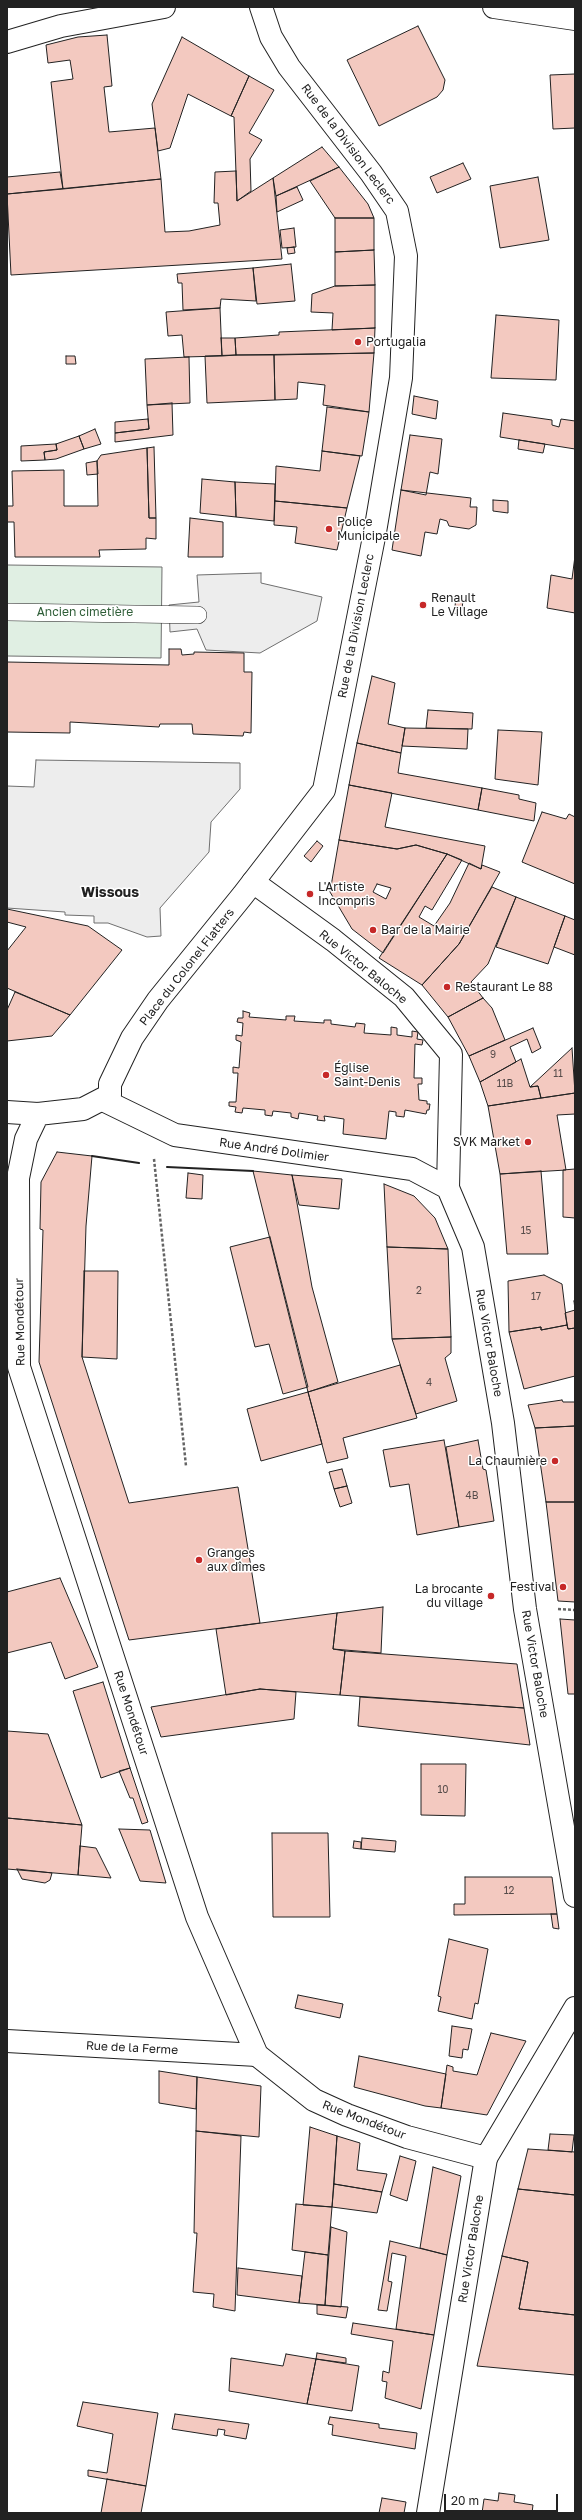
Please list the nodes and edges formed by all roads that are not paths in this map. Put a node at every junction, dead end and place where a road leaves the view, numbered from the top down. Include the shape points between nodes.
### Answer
1 (164, 7) edge
2 (261, 7) edge
3 (494, 7) edge
4 (575, 19) edge
5 (7, 42) edge
6 (7, 612) edge
7 (198, 615) dead end
8 (253, 882) junction
9 (103, 1100) junction
10 (7, 1112) edge
11 (38, 1114) junction
12 (448, 1188) junction
13 (575, 1896) edge
14 (575, 2008) edge
15 (7, 2041) edge
16 (257, 2055) junction
17 (486, 2158) junction
18 (428, 2513) edge

1 - 5 street via 62,26
2 - 8 street, Rue de la Division Leclerc via 271,37 290,67 397,210 406,256 401,378 375,532 324,790
3 - 4 street
6 - 7 lane
8 - 9 street, Place du Colonel Flatters via 158,1000 132,1038 110,1084 110,1095
8 - 12 street, Rue Victor Baloche via 404,997 451,1054
9 - 11 street via 84,1109
9 - 12 street, Rue André Dolimier via 175,1135 412,1169
10 - 11 street
11 - 16 street, Rue Mondétour via 26,1139 18,1178 19,1368 197,1917
12 - 13 street, Rue Victor Baloche via 474,1247 503,1424 525,1609
14 - 17 street, Rue Victor Baloche
15 - 16 street, Rue de la Ferme
16 - 17 street, Rue Mondétour via 314,2100 347,2115 407,2137
17 - 18 street, Rue Victor Baloche

